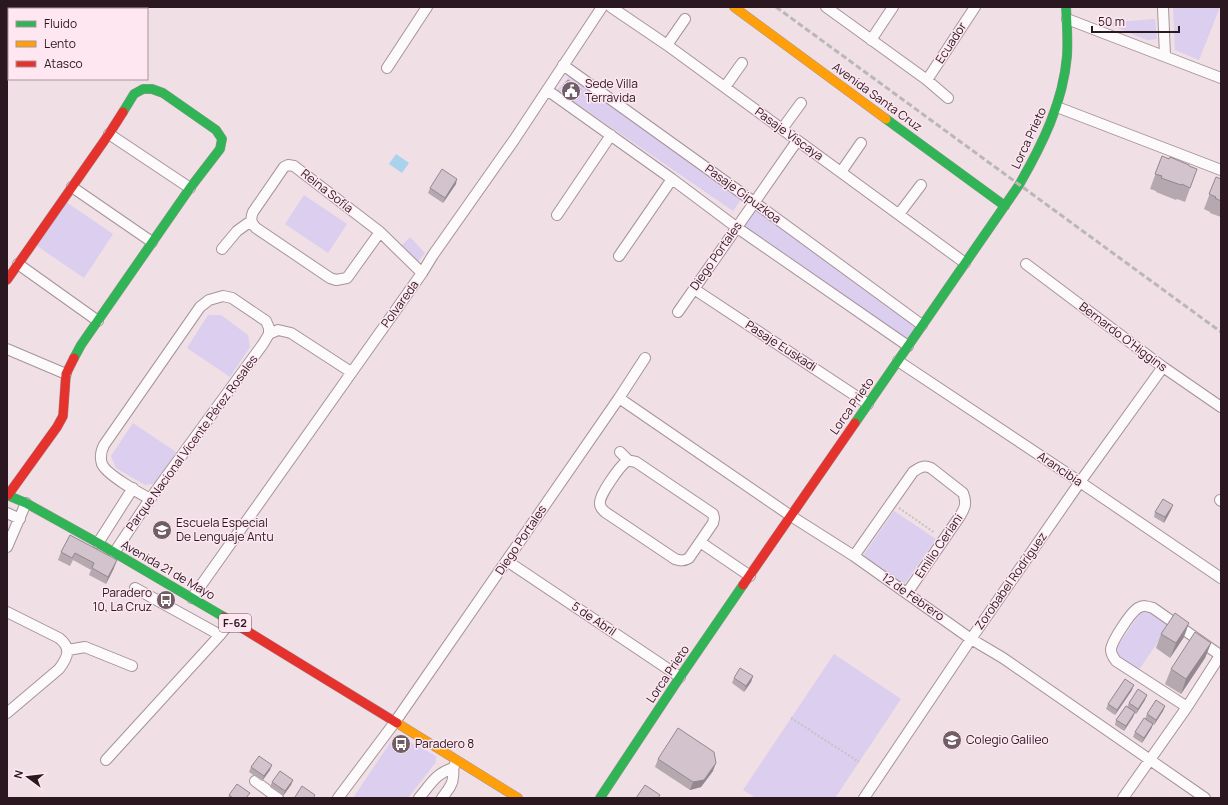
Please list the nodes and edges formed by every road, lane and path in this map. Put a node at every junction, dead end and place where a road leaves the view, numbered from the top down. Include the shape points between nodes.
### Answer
1 (427, 7) edge
2 (602, 7) edge
3 (611, 7) edge
4 (734, 7) edge
5 (826, 7) edge
6 (894, 7) edge
7 (975, 7) edge
8 (1066, 7) edge
9 (1163, 7) edge
10 (685, 19) dead end
11 (1067, 19) junction
12 (872, 40) junction
13 (667, 45) junction
14 (1165, 56) junction
15 (742, 63) dead end
16 (563, 66) junction
17 (387, 68) dead end
18 (1221, 78) edge
19 (927, 80) junction
20 (725, 87) junction
21 (547, 90) junction
22 (948, 98) dead end
23 (801, 103) dead end
24 (1057, 107) junction
25 (782, 129) junction
26 (109, 134) junction
27 (611, 135) junction
28 (797, 141) junction
29 (861, 143) dead end
30 (1221, 170) edge
31 (841, 172) junction
32 (672, 179) junction
33 (921, 185) dead end
34 (72, 187) junction
35 (190, 188) junction
36 (754, 202) junction
37 (1005, 206) junction
38 (899, 214) junction
39 (557, 215) dead end
40 (251, 221) junction
41 (736, 227) junction
42 (380, 232) junction
43 (152, 242) junction
44 (222, 249) dead end
45 (619, 256) dead end
46 (965, 263) junction
47 (18, 264) junction
48 (1026, 264) dead end
49 (422, 273) junction
50 (7, 280) edge
51 (694, 288) junction
52 (678, 312) dead end
53 (98, 321) junction
54 (922, 325) junction
55 (269, 334) junction
56 (908, 346) junction
57 (7, 349) edge
58 (645, 358) dead end
59 (898, 361) junction
60 (1162, 367) junction
61 (351, 372) junction
62 (66, 374) junction
63 (619, 398) junction
64 (868, 404) junction
65 (1221, 407) edge
66 (620, 452) dead end
67 (629, 461) junction
68 (1080, 482) junction
69 (133, 488) junction
70 (8, 495) edge
71 (150, 500) junction
72 (26, 503) junction
73 (891, 503) junction
74 (7, 513) edge
75 (791, 516) junction
76 (20, 518) junction
77 (944, 540) junction
78 (700, 542) junction
79 (98, 543) junction
80 (7, 547) edge
81 (114, 553) junction
82 (854, 556) junction
83 (507, 561) junction
84 (750, 576) junction
85 (1221, 578) edge
86 (135, 588) dead end
87 (907, 593) junction
88 (192, 598) junction
89 (7, 612) edge
90 (231, 620) junction
91 (220, 635) junction
92 (971, 639) junction
93 (68, 650) junction
94 (1221, 655) edge
95 (132, 666) dead end
96 (680, 677) junction
97 (1186, 708) junction
98 (7, 713) edge
99 (791, 718) dead end
100 (395, 722) junction
101 (106, 760) dead end
102 (1149, 760) junction
103 (859, 762) dead end
104 (455, 764) junction
105 (254, 781) dead end
106 (278, 798) edge
107 (338, 798) edge
108 (419, 798) edge
109 (442, 798) edge
110 (518, 798) edge
111 (600, 798) edge
112 (864, 798) edge
113 (1123, 798) edge
114 (1205, 798) edge

1 - 17 street
2 - 16 street, Polvareda
3 - 13 street, Pasaje Viscaya
4 - 37 main road, Avenida Santa Cruz
5 - 12 street
6 - 12 street
7 - 19 street, Ecuador
8 - 11 main road, Lorca Prieto
9 - 14 street
10 - 13 street
11 - 14 street
11 - 24 main road, Lorca Prieto via 1067,57
12 - 19 street
13 - 20 street, Pasaje Viscaya
14 - 18 street
15 - 20 street
16 - 21 street, Polvareda
16 - 36 street, Pasaje Gipuzkoa
19 - 22 street
20 - 25 street, Pasaje Viscaya
21 - 27 street
21 - 49 street, Polvareda
23 - 25 street
24 - 30 street
24 - 37 main road, Lorca Prieto via 1034,161
25 - 28 street, Pasaje Viscaya
26 - 34 main road
26 - 35 street
26 - 35 main road via 134,94 143,89 163,92 216,130 222,139 220,149
27 - 32 street
27 - 39 street
28 - 31 street, Pasaje Viscaya
28 - 36 street, Diego Portales
29 - 31 street
31 - 38 street, Pasaje Viscaya
32 - 41 street
32 - 45 street
33 - 38 street
34 - 43 street
34 - 47 main road
35 - 43 main road
36 - 41 street, Diego Portales
36 - 54 street, Pasaje Gipuzkoa
37 - 46 main road, Lorca Prieto
38 - 46 street, Pasaje Viscaya
40 - 42 street via 256,228 336,280 347,278
40 - 42 street, Reina Sofía via 253,212 279,174 284,167 290,165 297,167
40 - 44 street, Reina Sofía
41 - 51 street, Diego Portales
41 - 56 street
42 - 49 street, Reina Sofía
43 - 53 main road
46 - 54 main road, Lorca Prieto
47 - 50 main road
47 - 53 street
48 - 60 street, Bernardo O'Higgins
49 - 61 street, Polvareda
51 - 52 street, Diego Portales
51 - 64 street, Pasaje Euskadi
53 - 62 main road
54 - 56 main road, Lorca Prieto
55 - 61 street via 278,330 291,333
55 - 69 street via 266,321 232,298 223,296 209,300 200,307 101,451 101,459 106,470
55 - 71 street, Parque Nacional Vicente Pérez Rosales
56 - 59 main road, Lorca Prieto
57 - 62 street
58 - 63 street, Diego Portales
59 - 64 main road, Lorca Prieto
59 - 68 street, Arancibia
60 - 65 street, Bernardo O'Higgins
60 - 68 street, Zorobabel Rodríguez
61 - 88 street, Polvareda
62 - 70 main road via 63,416
63 - 75 street, 12 de Febrero
63 - 83 street, Diego Portales
64 - 75 main road, Lorca Prieto
66 - 67 street
67 - 78 street via 636,462 713,514 713,522
67 - 78 street via 619,468 601,496 600,504 603,510 680,561 689,558
68 - 85 street, Arancibia
68 - 92 street, Zorobabel Rodríguez
69 - 71 street
69 - 79 street
70 - 72 main road, Avenida 21 de Mayo / F-62
71 - 81 street, Parque Nacional Vicente Pérez Rosales
72 - 76 street
72 - 79 main road, Avenida 21 de Mayo / F-62
73 - 77 path
73 - 77 street, Emilio Ceriani via 913,472 925,466 931,468 960,490 965,497 964,510
73 - 82 street, Emilio Ceriani
74 - 76 street
75 - 82 street, 12 de Febrero
75 - 84 main road, Lorca Prieto
76 - 80 street
77 - 87 street, Emilio Ceriani
78 - 84 street
79 - 81 main road, Avenida 21 de Mayo / F-62
81 - 88 main road, Avenida 21 de Mayo / F-62
82 - 87 street, 12 de Febrero
83 - 96 street, 5 de Abril
83 - 100 street, Diego Portales
84 - 96 main road, Lorca Prieto
86 - 91 street
87 - 92 street, 12 de Febrero
88 - 90 main road, Avenida 21 de Mayo / F-62
89 - 93 street via 59,638 65,642
90 - 91 street
90 - 100 main road, Avenida 21 de Mayo / F-62
91 - 101 street
92 - 102 street, 12 de Febrero via 1003,658
92 - 112 street, Zorobabel Rodríguez
93 - 95 street via 85,647
93 - 98 street via 66,660 59,669
94 - 97 street
94 - 97 street via 1147,606 1133,612 1114,639 1111,651 1116,660
96 - 111 main road, Lorca Prieto
97 - 102 street
99 - 103 path
100 - 104 main road, Avenida 21 de Mayo / F-62
100 - 107 street, Diego Portales
102 - 113 street
102 - 114 street, 12 de Febrero
104 - 108 street via 436,777
104 - 109 street via 451,786
104 - 110 main road, F-62
105 - 106 street

